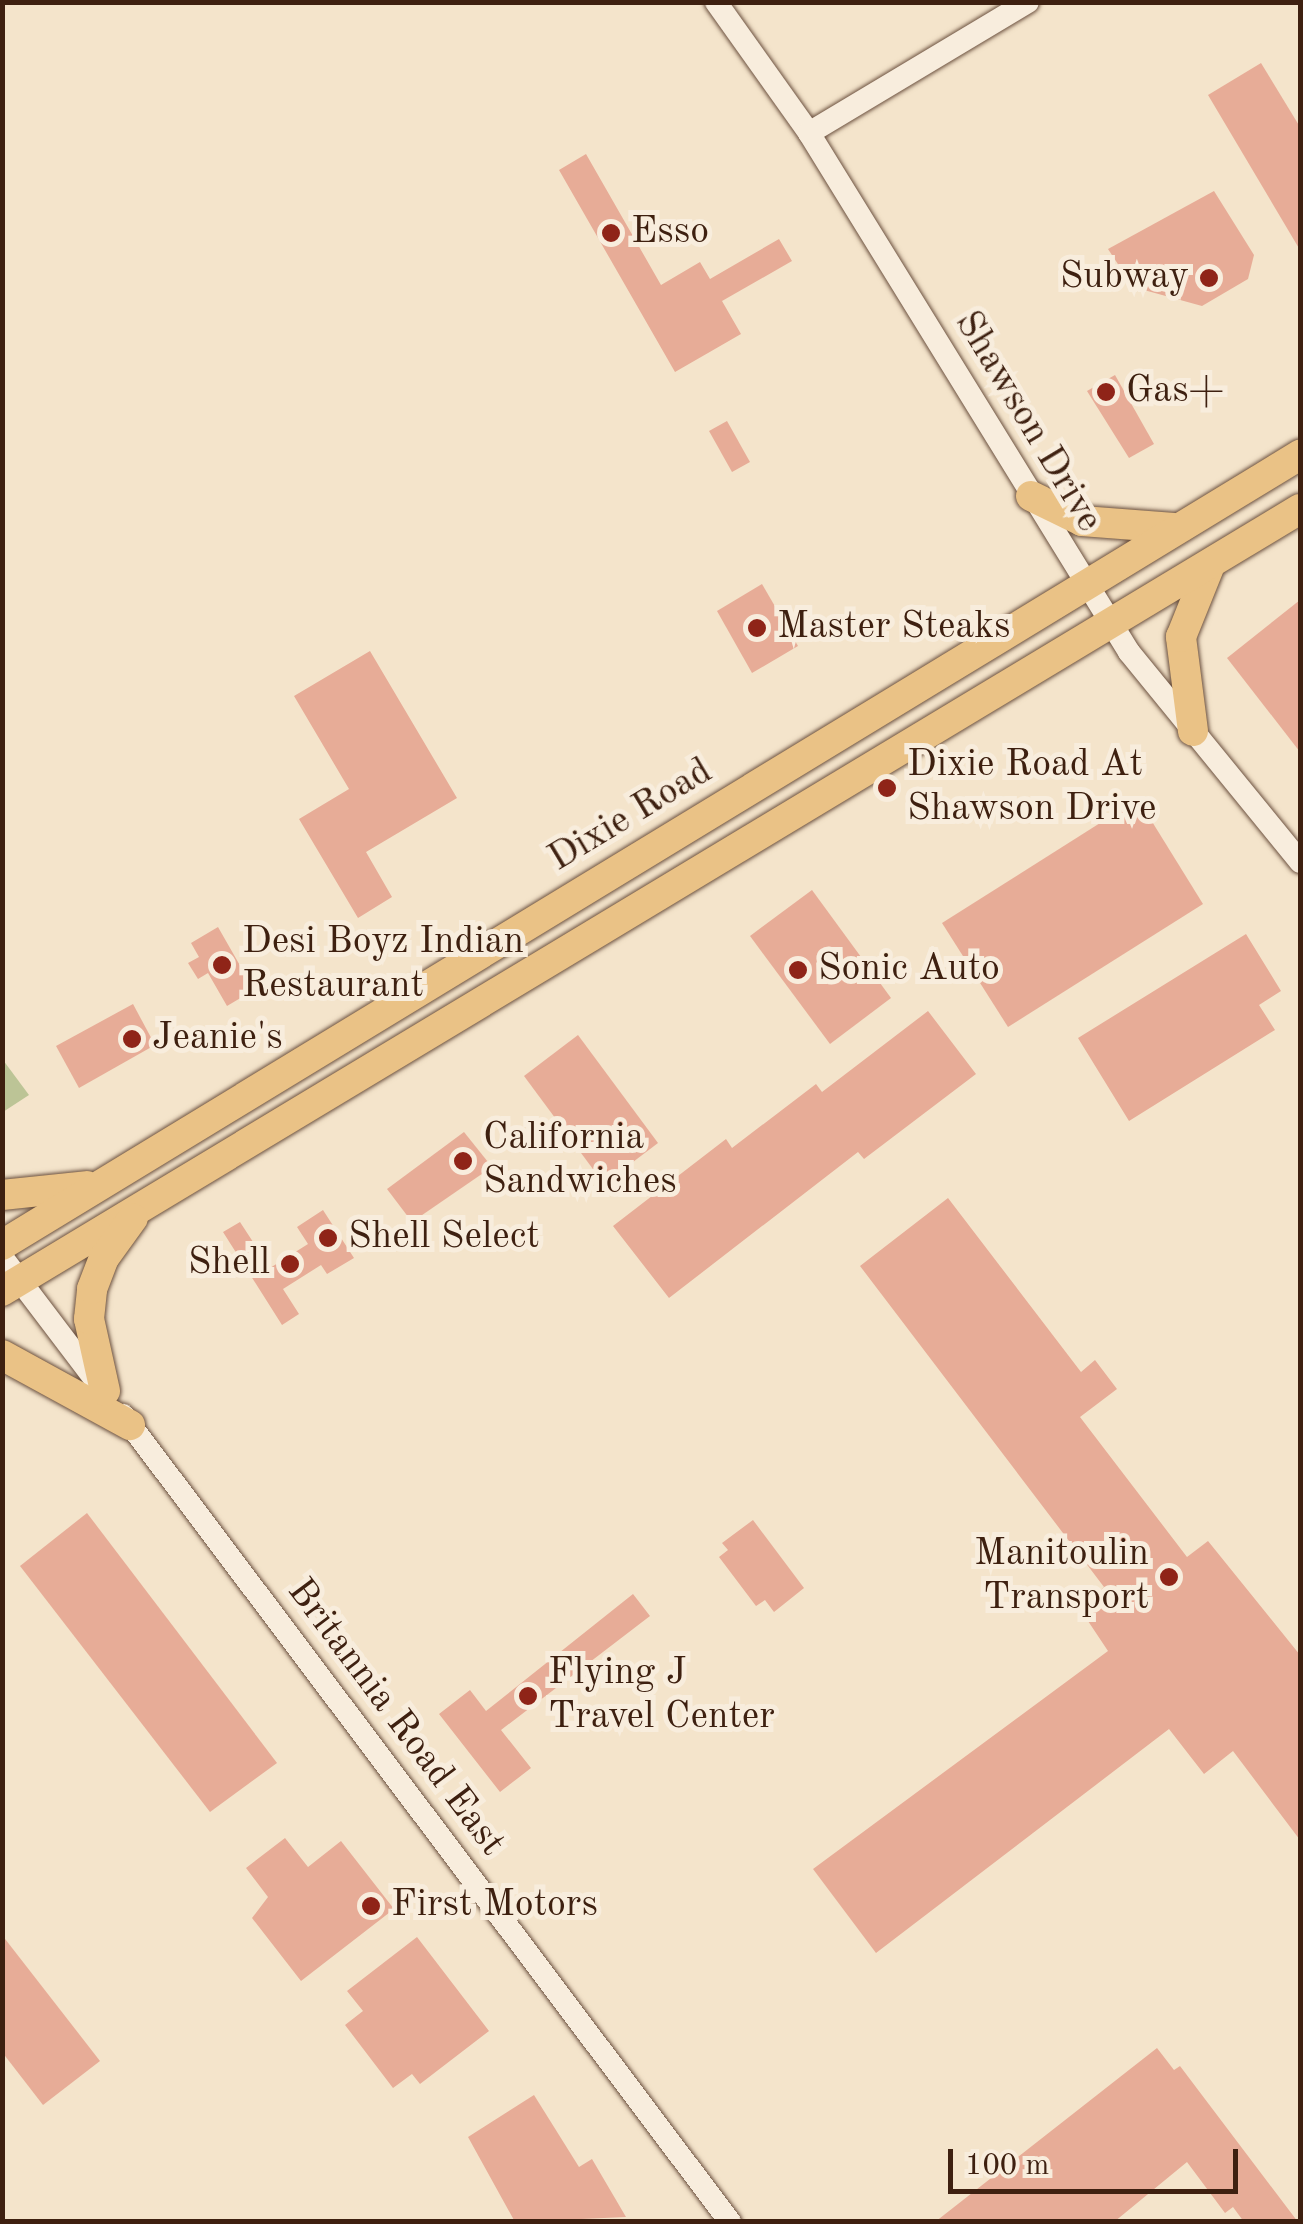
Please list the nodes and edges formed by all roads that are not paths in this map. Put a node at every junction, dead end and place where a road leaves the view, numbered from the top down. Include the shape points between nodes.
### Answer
1 (716, 2) edge
2 (1028, 2) edge
3 (808, 132) junction
4 (1300, 455) edge
5 (1031, 496) junction
6 (1300, 509) edge
7 (1177, 528) junction
8 (1212, 562) junction
9 (1084, 582) junction
10 (1111, 623) junction
11 (1193, 730) junction
12 (1300, 862) edge
13 (105, 1182) junction
14 (2, 1195) edge
15 (142, 1206) junction
16 (2, 1245) edge
17 (9, 1276) edge
18 (2, 1355) edge
19 (104, 1391) junction
20 (130, 1425) junction
21 (730, 2222) edge

1 - 3 street, Shawson Drive
2 - 3 street
3 - 5 street, Shawson Drive
4 - 7 main road, Dixie Road
5 - 7 main road via 1082,522
5 - 9 street, Shawson Drive
6 - 8 main road
7 - 9 main road, Dixie Road
8 - 10 main road
8 - 11 main road via 1181,637
9 - 10 street, Shawson Drive
9 - 13 main road, Dixie Road
10 - 11 street, Shawson Drive
10 - 15 main road
11 - 12 street, Shawson Drive
13 - 14 main road via 28,1197
13 - 16 main road, Dixie Road
15 - 17 main road
15 - 19 main road via 104,1258 92,1290 89,1318
17 - 19 street, Britannia Road East
18 - 20 main road
19 - 20 street, Britannia Road East
20 - 21 street, Britannia Road East

